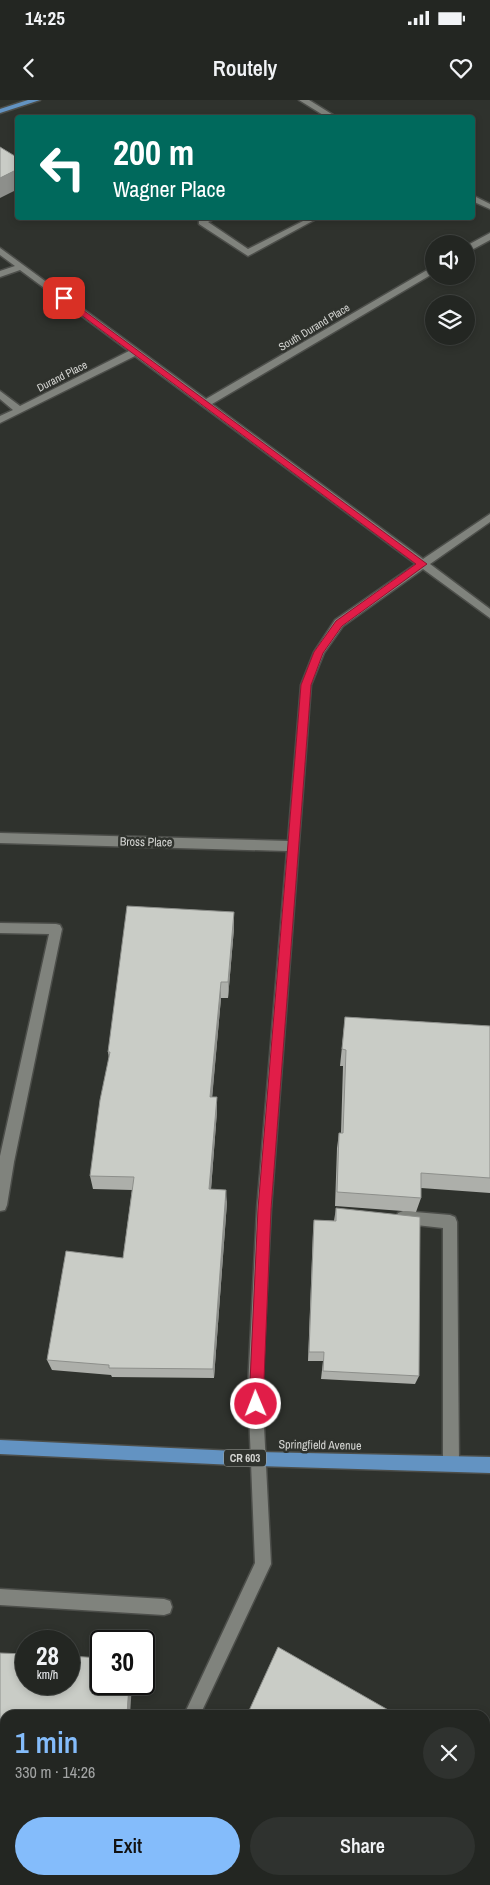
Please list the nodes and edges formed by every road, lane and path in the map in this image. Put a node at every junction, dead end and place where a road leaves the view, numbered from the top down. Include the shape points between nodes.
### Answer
1 (36, 100) edge
2 (303, 100) edge
3 (0, 111) edge
4 (329, 115) edge
5 (475, 199) edge
6 (490, 207) edge
7 (207, 220) edge
8 (310, 220) edge
9 (490, 236) edge
10 (475, 245) edge
11 (0, 251) edge
12 (21, 267) junction
13 (0, 274) edge
14 (425, 274) edge
15 (135, 352) junction
16 (0, 394) edge
17 (205, 404) junction
18 (19, 410) junction
19 (0, 420) edge
20 (490, 517) edge
21 (422, 564) junction
22 (490, 614) edge
23 (0, 838) edge
24 (292, 846) junction
25 (0, 928) edge
26 (4, 1162) edge
27 (0, 1205) edge
28 (386, 1217) edge
29 (0, 1447) edge
30 (258, 1459) junction
31 (451, 1463) junction
32 (490, 1465) edge
33 (0, 1597) edge
34 (164, 1607) dead end
35 (194, 1710) edge

1 - 3 main road
2 - 4 street
5 - 6 street
7 - 8 street via 202,222 248,253
9 - 10 street
11 - 12 street
12 - 13 street
12 - 15 street
14 - 17 street, South Durand Place
15 - 17 street
15 - 18 street, Durand Place
16 - 18 street
17 - 21 street
18 - 19 street, Durand Place
20 - 21 street
21 - 22 street
21 - 24 street via 339,623 319,652 306,685 303,704
23 - 24 street, Bross Place
24 - 30 street via 263,1228 255,1386
25 - 26 street via 56,929
26 - 27 street
28 - 31 street via 450,1222
29 - 30 main road, Springfield Avenue / CR 603
30 - 31 main road, Springfield Avenue / CR 603
30 - 35 street via 263,1564
31 - 32 main road, Springfield Avenue / CR 603
33 - 34 street

